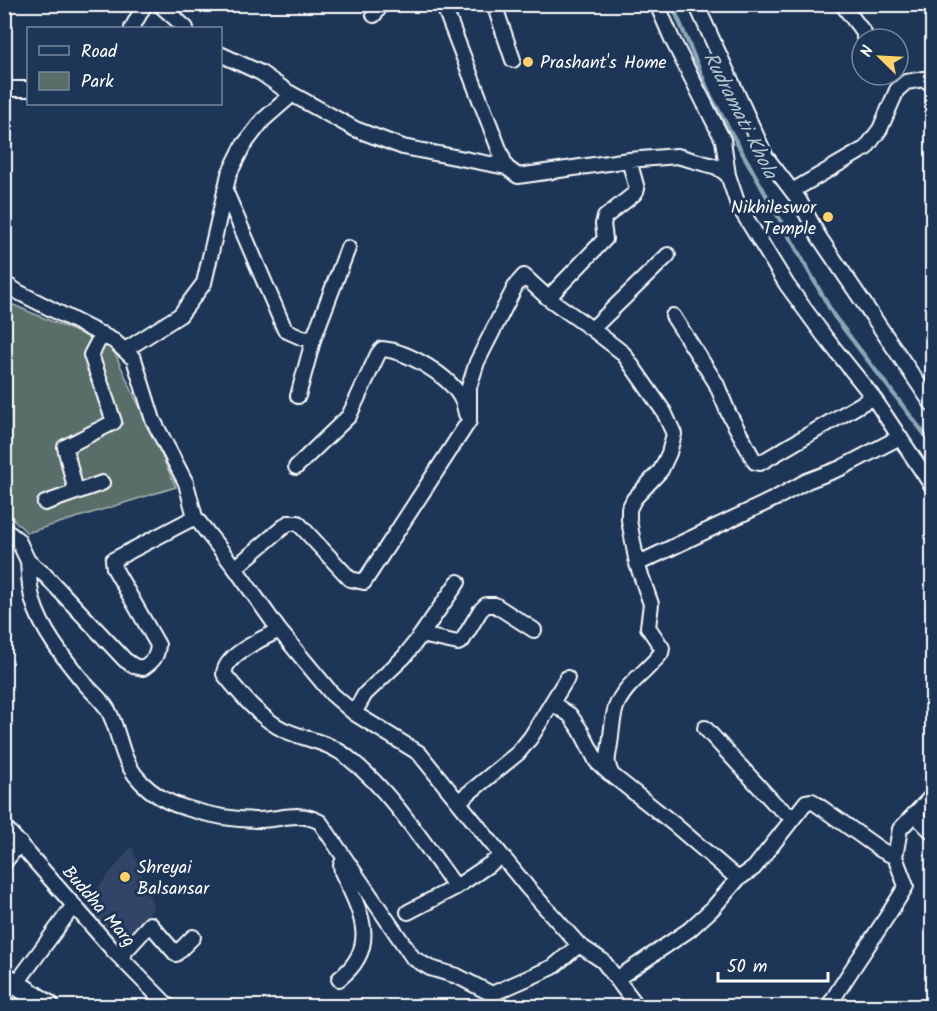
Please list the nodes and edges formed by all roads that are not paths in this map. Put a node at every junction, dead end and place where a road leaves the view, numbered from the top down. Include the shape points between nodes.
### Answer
1 (145, 4) edge
2 (159, 4) edge
3 (443, 4) edge
4 (494, 4) edge
5 (657, 4) edge
6 (696, 4) edge
7 (842, 4) edge
8 (133, 27) edge
9 (185, 27) edge
10 (859, 27) edge
11 (222, 55) edge
12 (513, 60) dead end
13 (933, 84) edge
14 (4, 88) edge
15 (27, 89) edge
16 (288, 93) junction
17 (630, 159) junction
18 (506, 167) junction
19 (728, 175) junction
20 (225, 189) junction
21 (792, 191) junction
22 (348, 248) dead end
23 (668, 255) dead end
24 (4, 283) edge
25 (548, 298) junction
26 (672, 316) dead end
27 (592, 329) junction
28 (102, 334) junction
29 (314, 337) junction
30 (124, 350) junction
31 (298, 396) dead end
32 (873, 396) junction
33 (933, 404) edge
34 (469, 421) junction
35 (900, 437) junction
36 (296, 467) dead end
37 (102, 483) dead end
38 (933, 486) edge
39 (76, 492) junction
40 (45, 503) dead end
41 (195, 517) junction
42 (4, 529) edge
43 (28, 561) junction
44 (637, 564) junction
45 (235, 568) junction
46 (458, 582) dead end
47 (279, 630) junction
48 (534, 630) dead end
49 (420, 635) junction
50 (567, 678) dead end
51 (552, 703) junction
52 (354, 712) junction
53 (705, 728) dead end
54 (612, 775) junction
55 (933, 796) edge
56 (459, 801) junction
57 (914, 814) junction
58 (793, 818) junction
59 (4, 826) edge
60 (933, 832) edge
61 (20, 843) junction
62 (502, 856) junction
63 (895, 857) junction
64 (345, 859) junction
65 (4, 863) edge
66 (738, 879) junction
67 (456, 887) junction
68 (74, 905) junction
69 (408, 912) dead end
70 (194, 937) dead end
71 (579, 945) junction
72 (120, 957) junction
73 (618, 978) junction
74 (339, 979) dead end
75 (10, 980) edge
76 (49, 1006) edge
77 (168, 1006) edge
78 (637, 1006) edge
79 (829, 1006) edge

1 - 8 street
2 - 9 street
3 - 18 street
4 - 12 street
5 - 19 street via 723,140
6 - 21 street via 766,157
7 - 10 street
11 - 16 street
13 - 21 street via 924,79 906,82 897,90 880,129 866,148
14 - 15 street
16 - 18 street via 355,129 403,147
16 - 20 street via 287,99 263,120 243,146
17 - 18 street via 518,176
17 - 19 street via 677,156 717,167
17 - 25 street via 637,189 605,217 605,239
19 - 32 street via 738,205 787,285
20 - 29 street via 285,330 303,338
20 - 30 street via 204,283 180,315
21 - 33 street
22 - 29 street
23 - 27 street
24 - 28 street
25 - 27 street
25 - 34 street via 524,276 516,285 477,362 469,387
26 - 32 street via 716,382 755,462 760,463
27 - 44 street via 623,353 664,412 674,434 661,470 629,509
28 - 30 street
28 - 39 street via 92,355 114,422 65,447
29 - 31 street
30 - 41 street via 134,359 153,420 186,483
32 - 35 street
34 - 36 street via 461,398 444,378 420,362 382,349 349,416
34 - 45 street via 364,582 350,579 293,522
35 - 38 street
35 - 44 street
37 - 39 street
39 - 40 street
41 - 43 street via 113,560 158,645 153,662 143,668 125,660
41 - 45 street
42 - 43 street via 18,540
43 - 64 street via 33,602 44,624 60,652 107,708 126,760 148,789 186,808 243,820 311,817 327,830
44 - 54 street via 651,604 648,627 662,648 617,705 606,764
45 - 47 street
46 - 49 street
47 - 52 street via 332,694
47 - 67 street via 235,655 224,667 224,674 267,719 284,730 328,744 350,758 401,813
48 - 49 street via 495,605 486,605 459,643
49 - 52 street via 404,657 364,694
50 - 51 street
51 - 54 street via 570,715 597,762
51 - 56 street via 518,753
52 - 56 street via 419,753
53 - 58 street via 775,804
54 - 66 street
55 - 57 street
56 - 62 street
57 - 60 street
57 - 63 street via 900,829
58 - 63 street via 806,802 812,801
58 - 66 street via 754,868
59 - 61 street, Buddha Marg
61 - 65 street
61 - 68 street, Buddha Marg
62 - 67 street
62 - 71 street
63 - 79 street via 906,886
64 - 71 street via 413,958 488,993 498,993 553,967
64 - 74 street via 342,872 362,913 363,944 353,966
66 - 73 street via 689,930
67 - 69 street
68 - 72 street, Buddha Marg
68 - 75 street
70 - 72 street via 176,954 150,924
71 - 73 street via 603,961
72 - 77 street, Buddha Marg
73 - 78 street
75 - 76 main road

